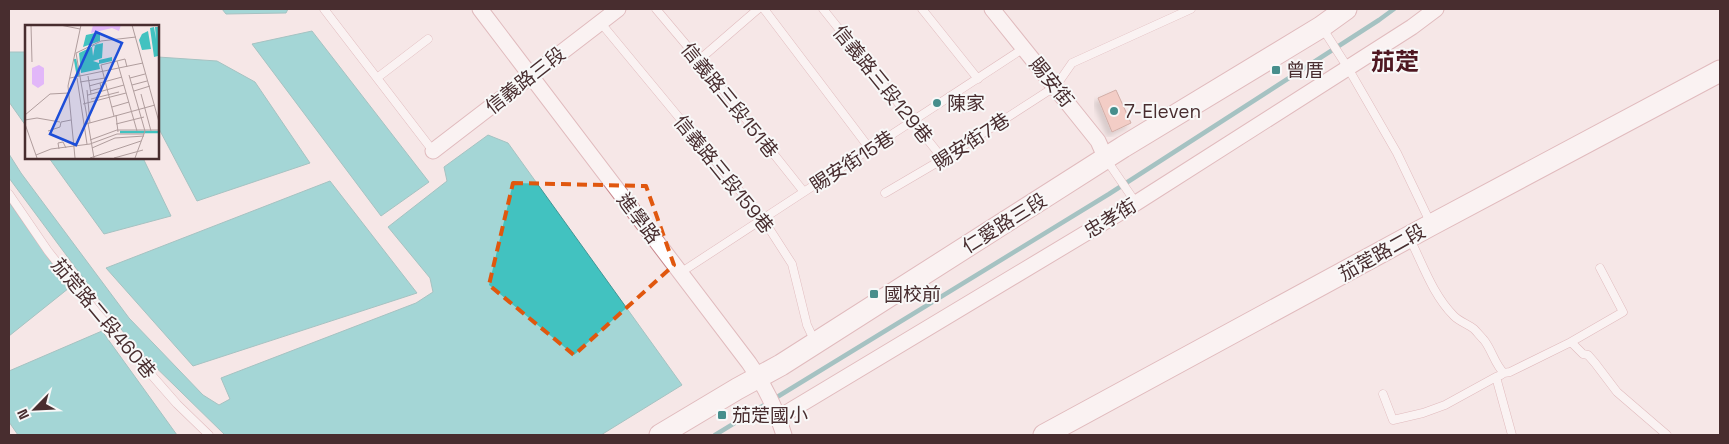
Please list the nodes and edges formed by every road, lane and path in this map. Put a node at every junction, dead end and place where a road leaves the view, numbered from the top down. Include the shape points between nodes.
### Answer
1 (336, 9) edge
2 (480, 9) edge
3 (618, 9) edge
4 (656, 9) edge
5 (758, 9) edge
6 (764, 9) edge
7 (822, 9) edge
8 (922, 9) edge
9 (992, 9) edge
10 (1192, 9) edge
11 (1346, 9) edge
12 (1436, 9) edge
13 (326, 12) edge
14 (600, 22) junction
15 (1325, 33) junction
16 (428, 39) dead end
17 (1024, 48) junction
18 (699, 60) junction
19 (1345, 64) junction
20 (1720, 71) edge
21 (530, 76) junction
22 (377, 78) junction
23 (978, 79) junction
24 (1056, 86) junction
25 (913, 122) junction
26 (870, 150) junction
27 (433, 151) joint
28 (943, 159) junction
29 (1111, 166) junction
30 (804, 192) junction
31 (9, 194) edge
32 (885, 194) dead end
33 (1133, 198) junction
34 (764, 219) junction
35 (1431, 225) junction
36 (1410, 238) junction
37 (1600, 268) dead end
38 (680, 273) junction
39 (1571, 342) junction
40 (816, 343) junction
41 (1504, 373) junction
42 (1496, 377) junction
43 (762, 383) junction
44 (1383, 394) dead end
45 (777, 414) junction
46 (209, 435) edge
47 (660, 435) edge
48 (784, 435) edge
49 (1044, 435) edge
50 (1512, 435) edge
51 (1667, 435) edge

1 - 13 lane
2 - 21 street, 進學路
3 - 14 street, 信義路三段
4 - 18 lane, 信義路三段151巷
5 - 18 lane
6 - 26 lane
7 - 25 lane, 信義路三段129巷
8 - 23 lane
9 - 17 street, 賜安街
10 - 24 lane via 1072,63
11 - 15 street, 仁愛路三段
12 - 19 street, 忠孝街 via 1412,27
13 - 22 lane
14 - 21 street, 信義路三段
14 - 34 lane, 信義路三段159巷
15 - 19 lane
15 - 29 street, 仁愛路三段 via 1123,147
16 - 22 lane
17 - 23 lane, 賜安街15巷
17 - 24 street, 賜安街
18 - 30 lane, 信義路三段151巷
19 - 33 street, 忠孝街
19 - 35 lane via 1397,154
20 - 35 street, 茄萣路二段
21 - 27 street, 信義路三段
21 - 38 street, 進學路
22 - 27 lane
23 - 25 lane, 賜安街15巷
24 - 28 lane, 賜安街7巷
24 - 29 street, 賜安街 via 1098,140
25 - 26 lane, 賜安街15巷
25 - 28 lane, 信義路三段129巷
26 - 30 lane, 賜安街15巷
28 - 32 lane, 賜安街7巷
29 - 33 lane
29 - 40 street, 仁愛路三段
30 - 34 lane, 賜安街15巷
31 - 46 lane, 茄萣路二段460巷 via 48,251 98,314 176,404
33 - 45 street, 忠孝街
34 - 38 lane, 賜安街15巷
34 - 40 lane, 信義路三段159巷 via 792,264 807,325
35 - 36 street, 茄萣路二段
36 - 41 lane via 1432,286 1453,315 1484,340
36 - 49 street, 茄萣路二段
37 - 39 lane via 1623,312
38 - 43 street, 進學路
39 - 41 lane
39 - 51 lane via 1588,355 1618,392
40 - 43 street, 仁愛路三段
41 - 42 lane
42 - 44 lane via 1445,405 1393,420
42 - 50 lane
43 - 45 street, 進學路
43 - 47 street, 仁愛路三段
45 - 48 street, 進學路

